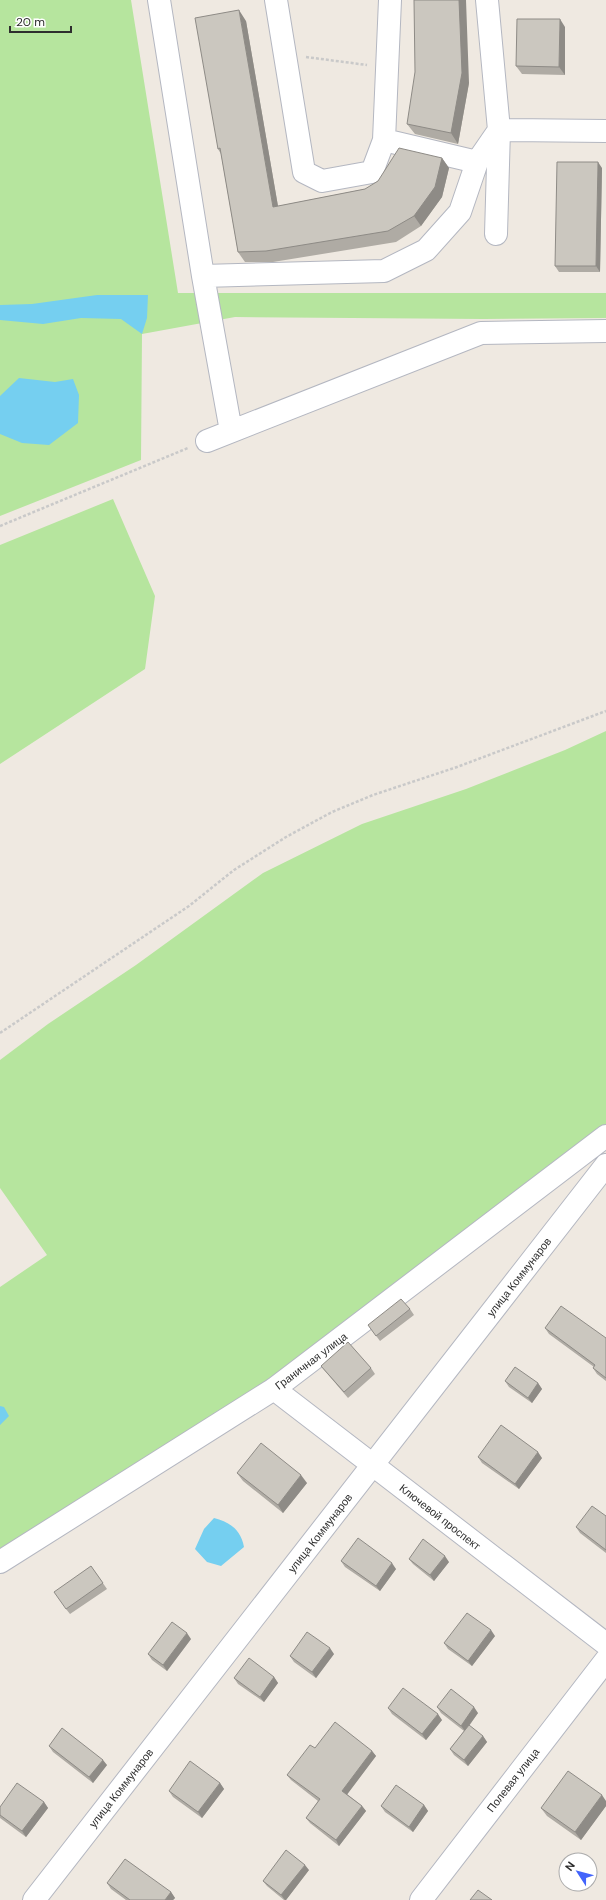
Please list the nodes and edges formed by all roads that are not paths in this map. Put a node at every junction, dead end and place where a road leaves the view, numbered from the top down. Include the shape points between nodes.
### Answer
1 (159, 0) edge
2 (276, 0) edge
3 (390, 0) edge
4 (487, 0) edge
5 (499, 130) junction
6 (606, 131) edge
7 (384, 140) junction
8 (477, 162) junction
9 (496, 234) dead end
10 (203, 276) junction
11 (606, 331) edge
12 (231, 431) junction
13 (207, 441) road end
14 (606, 1136) edge
15 (606, 1165) edge
16 (274, 1389) junction
17 (372, 1465) junction
18 (0, 1562) edge
19 (606, 1644) edge
20 (606, 1660) edge
21 (34, 1900) edge
22 (421, 1900) edge

1 - 10 street
2 - 7 street via 304,172 322,181 372,172
3 - 7 street
4 - 5 street
5 - 6 street
5 - 8 street
5 - 9 street
7 - 8 street
8 - 10 street via 460,212 426,250 384,271
10 - 12 street
11 - 12 street via 481,332
12 - 13 street
14 - 16 street, Граничная улица
15 - 17 street, улица Коммунаров
16 - 17 street, Ключевой проспект
16 - 18 street, Граничная улица
17 - 19 street, Ключевой проспект
17 - 21 street, улица Коммунаров
20 - 22 street, Полевая улица

